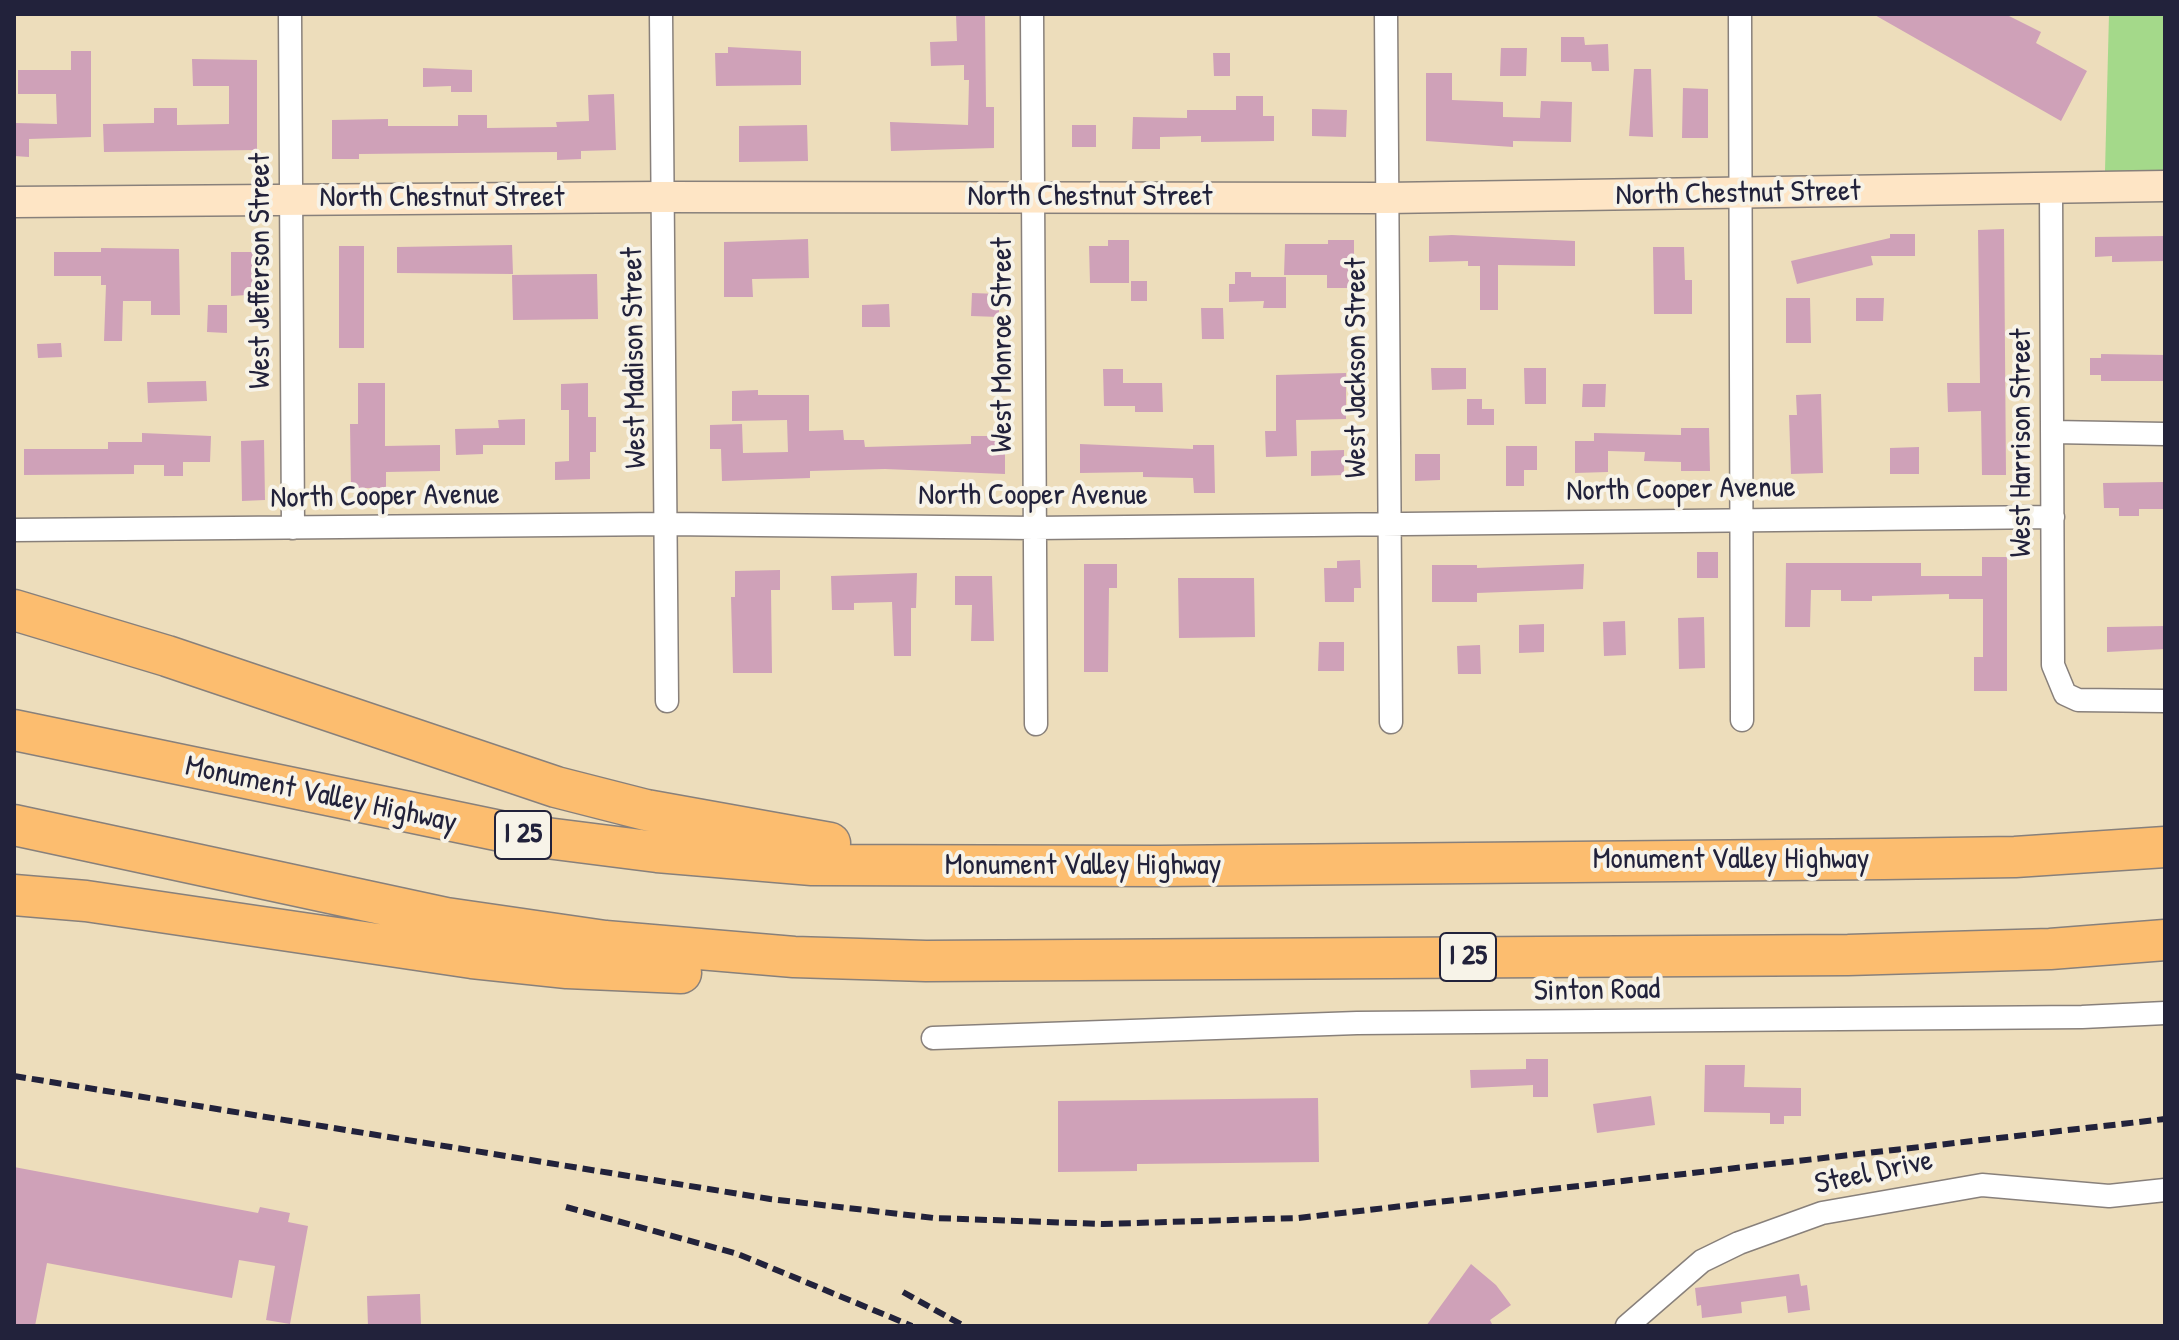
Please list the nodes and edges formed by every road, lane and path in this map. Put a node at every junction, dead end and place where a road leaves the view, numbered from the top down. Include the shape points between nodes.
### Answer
1 (290, 14) edge
2 (661, 14) edge
3 (1032, 14) edge
4 (1386, 14) edge
5 (1740, 14) edge
6 (2165, 186) edge
7 (2051, 188) junction
8 (1742, 194) junction
9 (662, 197) junction
10 (1032, 197) junction
11 (1386, 198) junction
12 (290, 200) junction
13 (14, 202) edge
14 (2053, 432) junction
15 (2165, 434) edge
16 (2053, 517) junction
17 (1742, 519) junction
18 (1388, 522) junction
19 (667, 524) junction
20 (293, 528) junction
21 (1034, 528) junction
22 (14, 530) edge
23 (14, 610) edge
24 (667, 701) dead end
25 (2165, 701) edge
26 (1742, 720) dead end
27 (1391, 722) dead end
28 (1036, 724) dead end
29 (14, 730) edge
30 (14, 825) edge
31 (2165, 847) edge
32 (1041, 866) junction
33 (14, 895) edge
34 (2165, 940) edge
35 (926, 961) junction
36 (2165, 1013) edge
37 (933, 1038) dead end
38 (2165, 1190) edge
39 (1627, 1326) edge

1 - 12 street, West Jefferson Street
2 - 9 street, West Madison Street
3 - 10 street, West Monroe Street
4 - 11 street, West Jackson Street
5 - 8 street
6 - 7 main road, North Chestnut Street
7 - 8 main road, North Chestnut Street
7 - 14 street, West Harrison Street
8 - 11 main road, North Chestnut Street
8 - 17 street
9 - 10 main road, North Chestnut Street
9 - 12 main road, North Chestnut Street
9 - 19 street, West Madison Street
10 - 11 main road, North Chestnut Street
10 - 21 street, West Monroe Street
11 - 18 street, West Jackson Street
12 - 13 main road, North Chestnut Street
12 - 20 street, West Jefferson Street
14 - 15 street
14 - 16 street, West Harrison Street
16 - 17 street, North Cooper Avenue
16 - 25 street, West Harrison Street via 2053,665 2065,694 2082,700
17 - 18 street, North Cooper Avenue
17 - 26 street
18 - 21 street, North Cooper Avenue
18 - 27 street, West Jackson Street
19 - 20 street, North Cooper Avenue
19 - 21 street, North Cooper Avenue
19 - 24 street, West Madison Street
20 - 22 street, North Cooper Avenue
21 - 28 street, West Monroe Street
23 - 32 highway via 167,656 501,770 646,810 850,846
29 - 32 highway, Monument Valley Highway / I 25 via 456,824 575,843 812,865
30 - 35 highway, I 25 via 446,918 544,934 744,954
31 - 32 highway, Monument Valley Highway / I 25 via 2003,857
33 - 35 highway via 567,968 737,974
34 - 35 highway, I 25 via 1848,955
36 - 37 street, Sinton Road via 1357,1023
38 - 39 street, Steel Drive via 2109,1196 1982,1185 1822,1213 1702,1261

